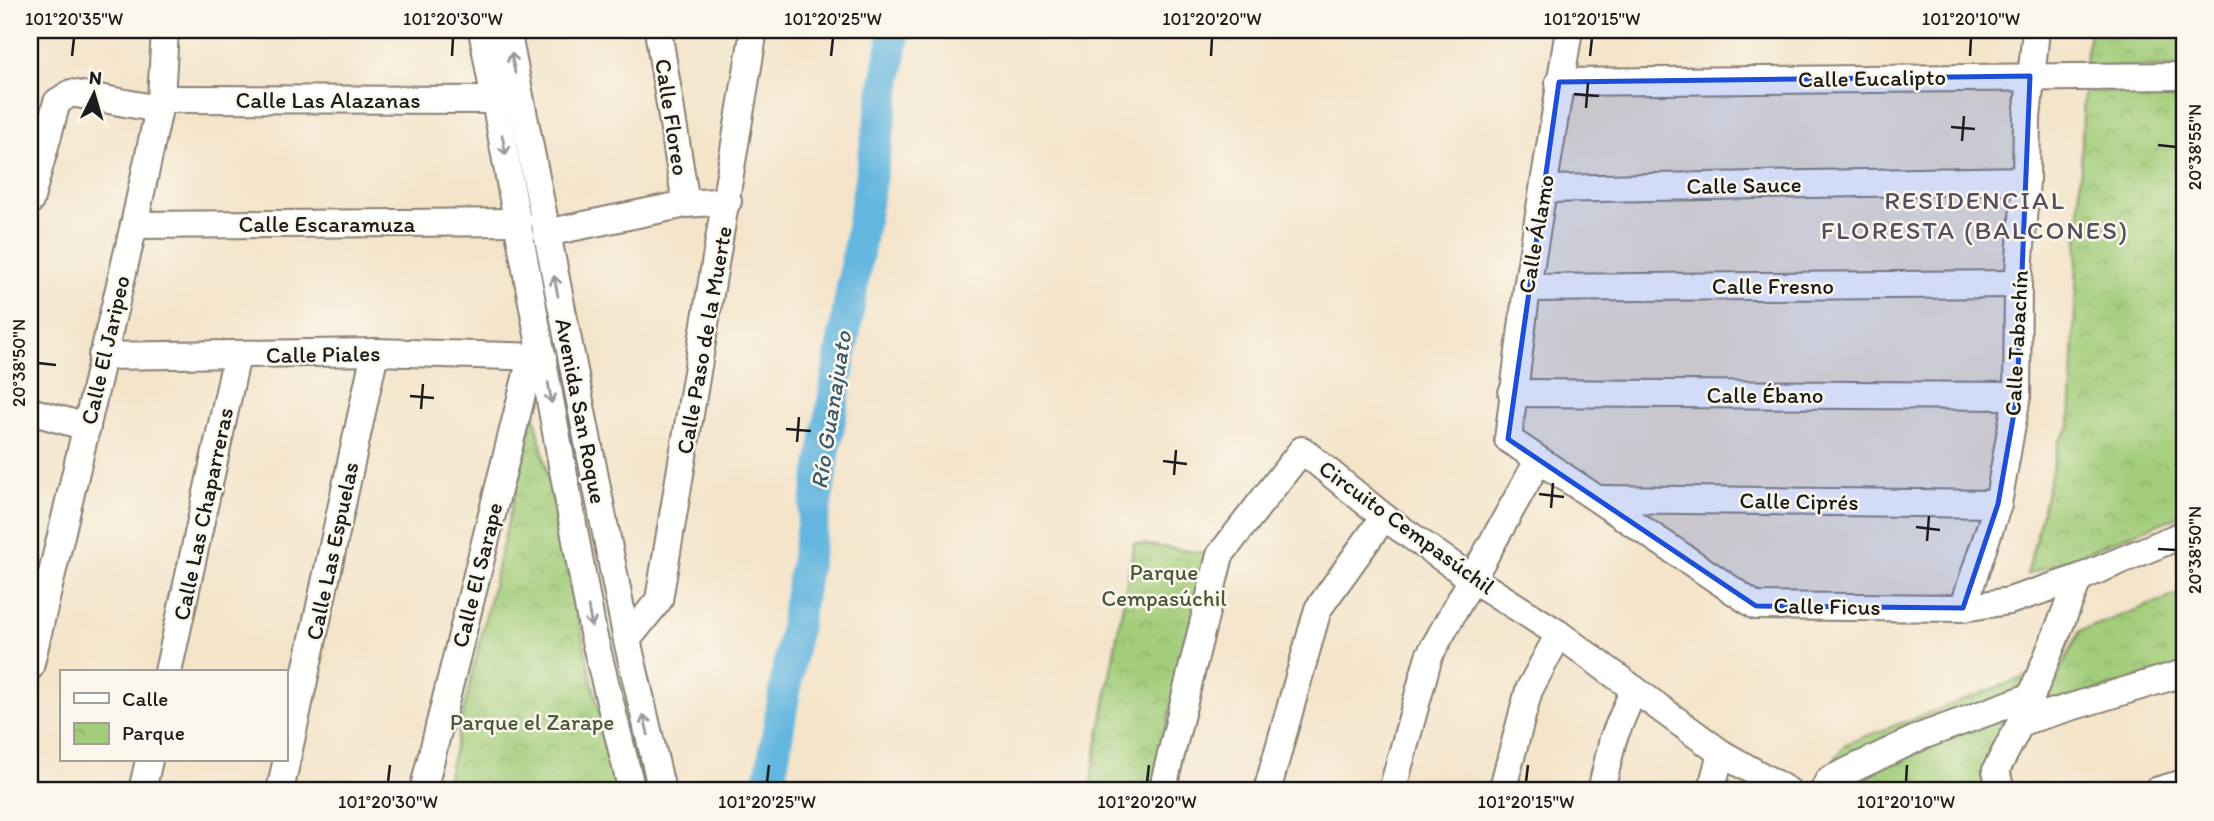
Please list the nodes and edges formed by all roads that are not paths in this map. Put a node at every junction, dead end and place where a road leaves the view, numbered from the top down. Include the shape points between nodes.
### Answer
1 (165, 30) edge
2 (482, 30) edge
3 (507, 30) edge
4 (658, 30) edge
5 (754, 30) edge
6 (1569, 30) edge
7 (2036, 30) edge
8 (2030, 76) junction
9 (2184, 76) edge
10 (1559, 82) junction
11 (495, 100) junction
12 (159, 104) junction
13 (2026, 180) junction
14 (1545, 189) junction
15 (30, 201) edge
16 (728, 201) junction
17 (685, 204) junction
18 (519, 222) junction
19 (134, 225) junction
20 (545, 233) junction
21 (2018, 284) junction
22 (1527, 288) junction
23 (375, 352) junction
24 (237, 355) junction
25 (102, 356) junction
26 (537, 358) junction
27 (1512, 393) junction
28 (2017, 396) junction
29 (30, 411) edge
30 (87, 427) junction
31 (1508, 439) joint
32 (1538, 461) junction
33 (1600, 499) junction
34 (1998, 504) junction
35 (1384, 517) junction
36 (2184, 534) edge
37 (1471, 578) junction
38 (2079, 578) junction
39 (1963, 608) junction
40 (1559, 634) junction
41 (627, 640) junction
42 (30, 667) edge
43 (168, 670) edge
44 (2184, 673) edge
45 (1634, 689) junction
46 (2032, 696) junction
47 (2021, 722) junction
48 (1721, 753) junction
49 (287, 754) edge
50 (149, 762) edge
51 (285, 762) edge
52 (2184, 783) edge
53 (142, 791) edge
54 (279, 791) edge
55 (423, 791) edge
56 (632, 791) edge
57 (662, 791) edge
58 (1162, 791) edge
59 (1267, 791) edge
60 (1392, 791) edge
61 (1502, 791) edge
62 (1601, 791) edge
63 (1712, 791) edge
64 (1788, 791) edge
65 (1823, 791) edge
66 (2001, 791) edge
67 (2156, 791) edge

1 - 12 street, Calle El Jaripeo
2 - 11 street, Avenida San Roque
20 -> 3 street, Avenida San Roque
4 - 17 street, Calle Floreo
5 - 16 street, Calle Paso de la Muerte
6 - 10 street, Calle Álamo
7 - 8 street, Calle Tabachín
8 - 9 street, Calle Eucalipto
8 - 10 street, Calle Eucalipto
8 - 13 street, Calle Tabachín
10 - 14 street, Calle Álamo
11 - 12 street, Calle Las Alazanas
11 -> 18 street, Avenida San Roque
12 - 15 street, Calle Las Alazanas via 71,93 57,102
12 - 19 street, Calle El Jaripeo
13 - 14 street, Calle Sauce
13 - 21 street, Calle Tabachín
14 - 22 street, Calle Álamo
16 - 17 street
16 - 41 street, Calle Paso de la Muerte via 659,600
17 - 20 street
18 - 19 street, Calle Escaramuza
18 - 26 street, Avenida San Roque
19 - 25 street, Calle El Jaripeo
41 -> 20 street, Avenida San Roque
21 - 22 street, Calle Fresno
21 - 28 street, Calle Tabachín
22 - 27 street, Calle Álamo
23 - 24 street, Calle Piales
23 - 26 street, Calle Piales
23 - 49 street, Calle Las Espuelas
24 - 25 street, Calle Piales
24 - 43 street, Calle Las Chaparreras
25 - 30 street, Calle El Jaripeo
26 - 55 street, Calle El Sarape
26 -> 56 street, Avenida San Roque via 593,633
27 - 28 street, Calle Ébano
27 - 31 street, Calle Álamo
28 - 34 street, Calle Tabachín
29 - 30 street
30 - 42 street, Calle El Jaripeo
31 - 32 street, Calle Ficus
32 - 33 street, Calle Ficus
32 - 37 street
33 - 34 street, Calle Ciprés
33 - 39 street, Calle Ficus via 1756,606
34 - 39 street, Calle Tabachín
35 - 37 street, Circuito Cempasúchil
35 - 58 street, Circuito Cempasúchil via 1302,450 1220,555
35 - 59 street via 1318,609
36 - 38 street, Calle Ficus
37 - 40 street, Circuito Cempasúchil
37 - 60 street via 1429,656
38 - 39 street, Calle Ficus via 2009,601
38 - 46 street
40 - 45 street, Circuito Cempasúchil
40 - 61 street via 1530,690
57 -> 41 street, Avenida San Roque
44 - 47 street
45 - 48 street, Circuito Cempasúchil
45 - 62 street via 1613,739
46 - 47 street
46 - 65 street via 1922,736 1829,780
47 - 66 street via 1996,770
48 - 63 street
48 - 64 street, Circuito Cempasúchil
50 - 53 street
51 - 54 street, Calle Las Espuelas
52 - 67 street

